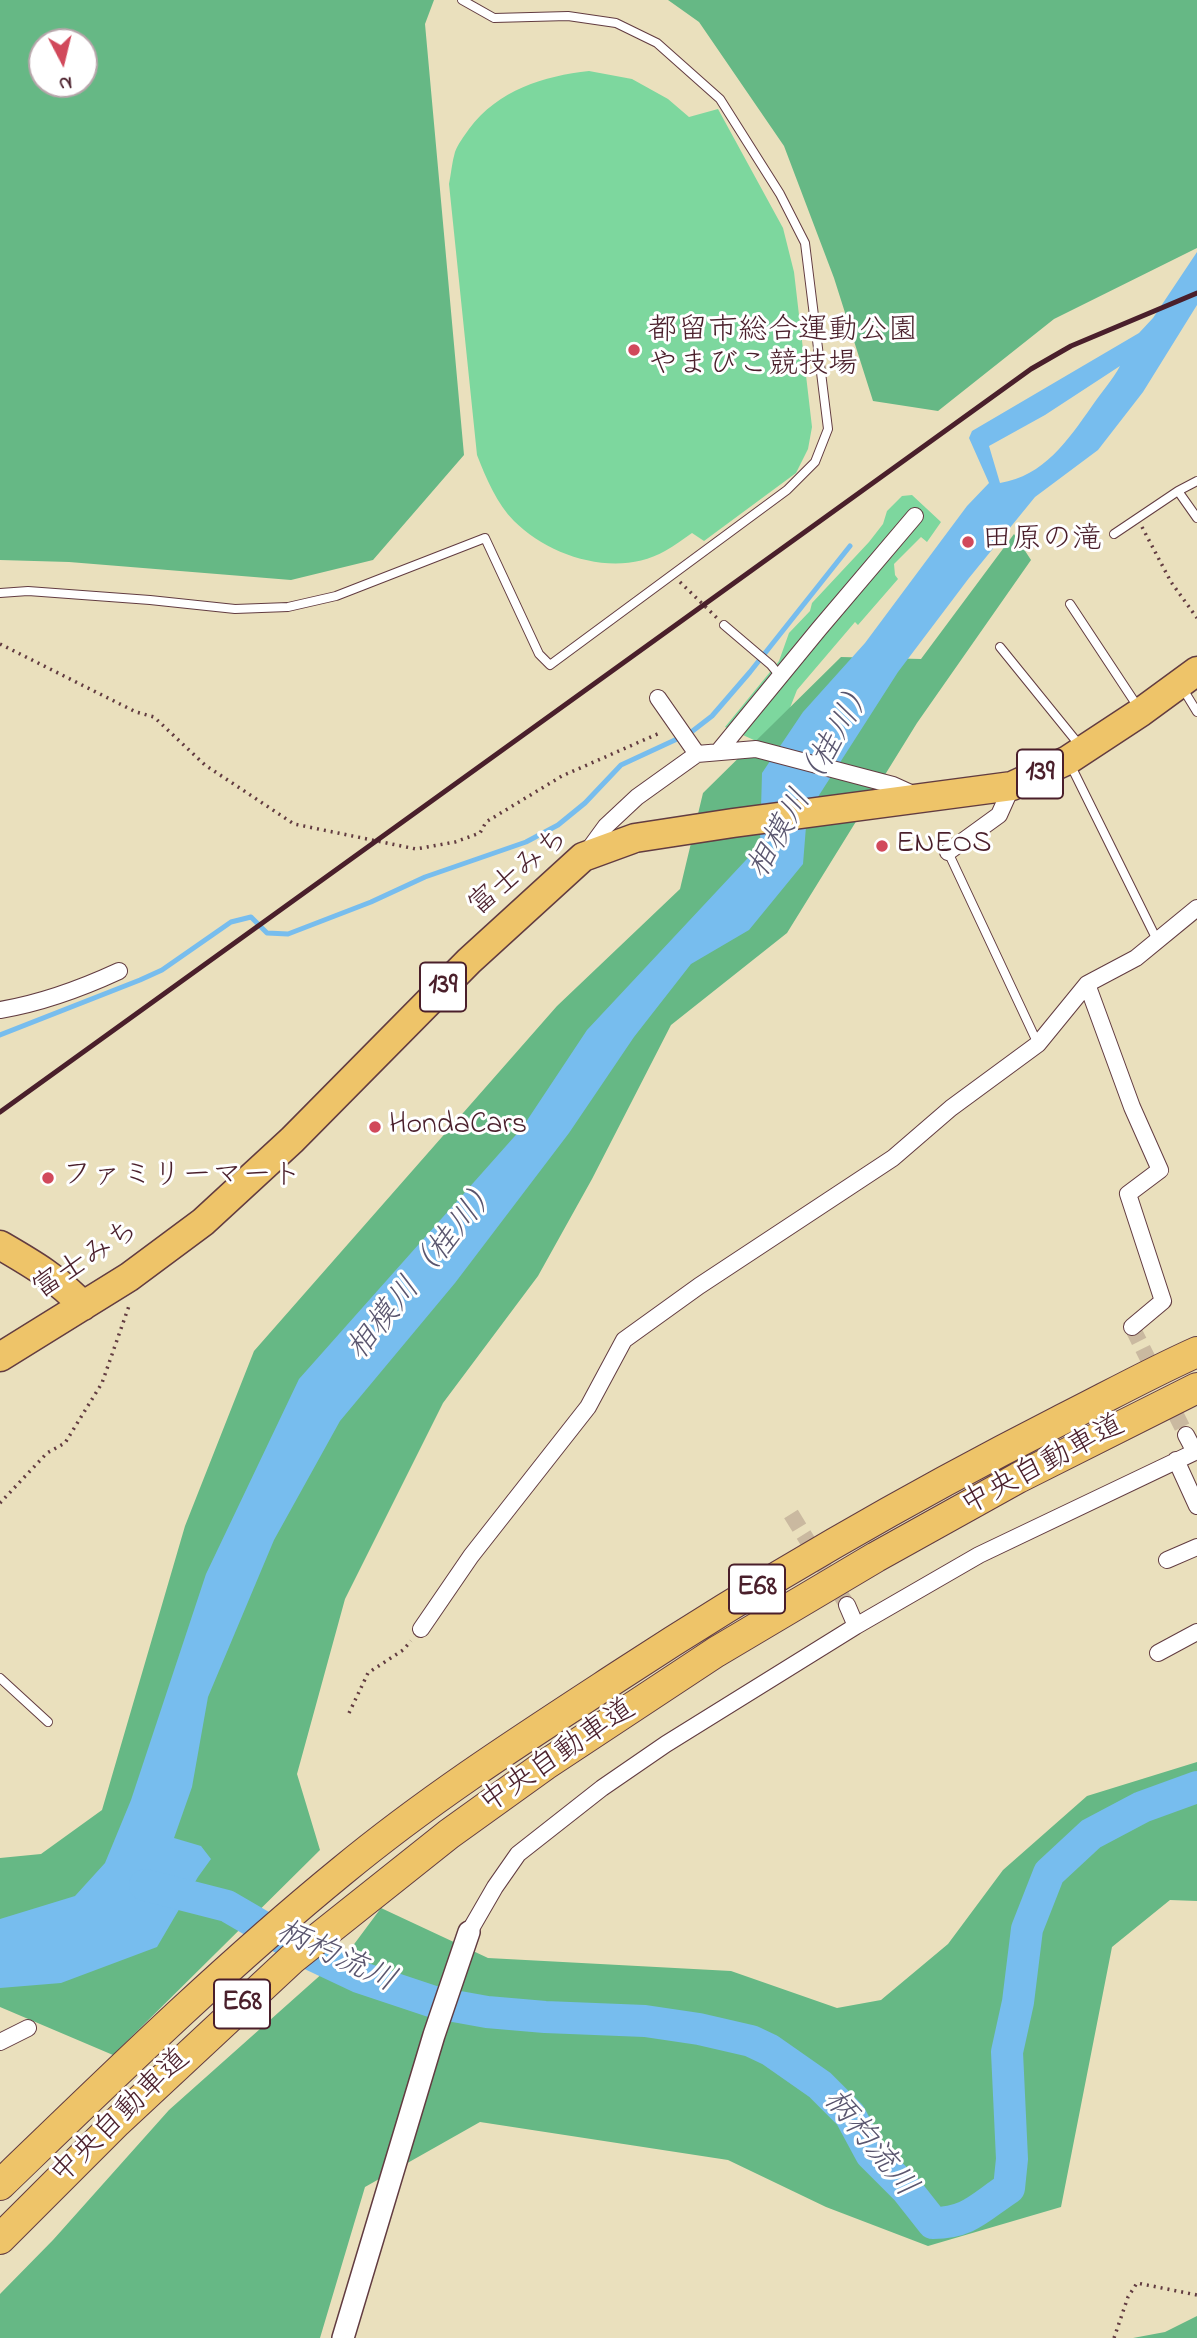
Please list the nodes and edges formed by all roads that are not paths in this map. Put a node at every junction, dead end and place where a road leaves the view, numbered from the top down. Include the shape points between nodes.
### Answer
1 (462, 0) edge
2 (1197, 481) edge
3 (1178, 491) junction
4 (915, 516) dead end
5 (1197, 517) edge
6 (1114, 534) dead end
7 (0, 593) edge
8 (1070, 604) dead end
9 (724, 625) road end
10 (1000, 647) dead end
11 (776, 671) junction
12 (1188, 678) edge
13 (658, 698) dead end
14 (1141, 712) junction
15 (1197, 712) edge
16 (686, 739) junction
17 (718, 752) junction
18 (1075, 755) junction
19 (1012, 786) junction
20 (920, 798) junction
21 (948, 852) joint
22 (583, 857) junction
23 (1197, 908) edge
24 (1157, 940) junction
25 (118, 971) dead end
26 (1087, 984) junction
27 (0, 1010) edge
28 (1038, 1044) junction
29 (0, 1245) edge
30 (83, 1306) junction
31 (1132, 1327) dead end
32 (1197, 1352) edge
33 (0, 1357) edge
34 (1197, 1388) edge
35 (1186, 1435) tunnel mouth
36 (1196, 1451) edge
37 (1176, 1460) junction
38 (1197, 1506) edge
39 (1197, 1547) edge
40 (1167, 1560) dead end
41 (847, 1605) tunnel mouth
42 (856, 1626) junction
43 (421, 1629) road end
44 (1197, 1632) edge
45 (1158, 1653) dead end
46 (0, 1678) edge
47 (48, 1721) dead end
48 (470, 1932) joint
49 (28, 2028) dead end
50 (0, 2042) edge
51 (0, 2185) edge
52 (0, 2239) edge
53 (343, 2338) edge

1 - 7 lane via 494,18 569,16 616,23 657,43 720,99 805,243 828,429 815,462 787,490 550,665 539,654 485,538 336,596 288,607 235,609 28,591
2 - 3 lane
3 - 5 lane
3 - 6 lane
4 - 11 street
8 - 14 lane
9 - 11 lane
10 - 18 lane
11 - 17 street
12 - 14 highway, 富士みち / 139
12 - 15 lane
13 - 16 street
14 - 18 highway, 富士みち / 139
16 - 17 street
16 - 22 street
17 - 20 street via 755,749 893,785
18 - 19 highway, 富士みち / 139
18 - 24 lane
19 - 20 highway, 富士みち / 139
19 - 21 street via 999,814
20 - 22 highway, 富士みち / 139 via 635,838
21 - 28 lane
22 - 30 highway, 富士みち / 139 via 469,961 282,1150 203,1222
23 - 24 street
24 - 26 street via 1136,958
25 - 27 street via 71,993
26 - 28 street
26 - 31 street via 1160,1170 1128,1194 1163,1301
28 - 43 street via 893,1158 624,1339 588,1407 471,1556
29 - 30 highway via 51,1276
30 - 33 highway, 富士みち / 139
32 - 51 highway, 中央自動車道 / E68 via 859,1528 694,1627 505,1751 344,1869 265,1936
34 - 52 highway, 中央自動車道 / E68 via 1018,1478 876,1557 716,1652 545,1765 449,1834 292,1959
35 - 36 street
36 - 37 street
37 - 38 street
37 - 42 street via 979,1555
39 - 40 street
41 - 42 street
42 - 48 street via 602,1788 519,1854
44 - 45 street
46 - 47 lane
48 - 53 street via 434,2035
49 - 50 street

